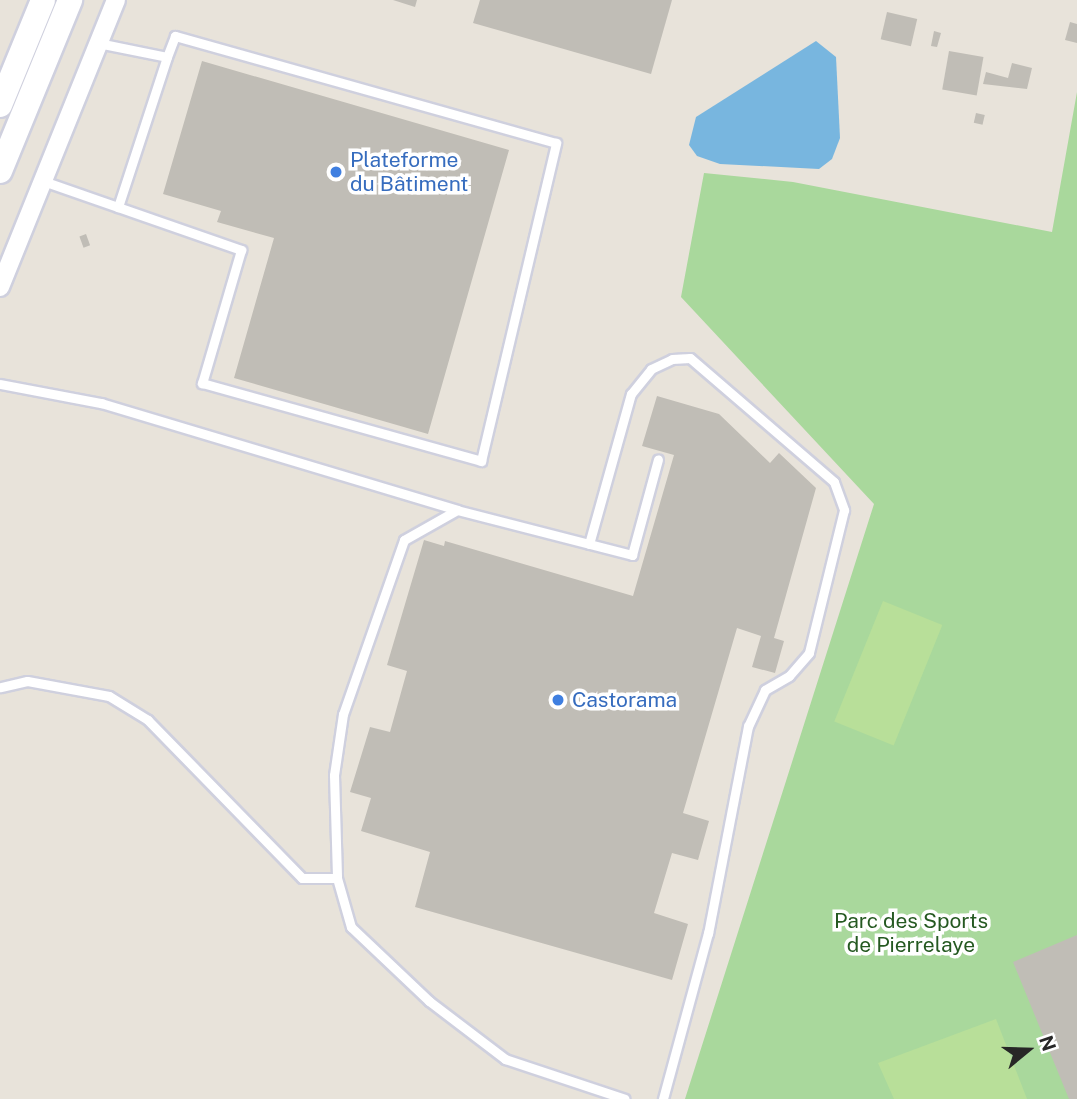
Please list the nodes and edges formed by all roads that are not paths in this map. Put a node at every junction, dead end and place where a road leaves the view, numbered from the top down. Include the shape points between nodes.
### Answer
1 (43, 0) edge
2 (70, 0) edge
3 (116, 0) edge
4 (98, 43) junction
5 (167, 57) junction
6 (0, 105) edge
7 (0, 172) edge
8 (43, 181) junction
9 (118, 207) junction
10 (0, 287) edge
11 (0, 384) edge
12 (658, 459) dead end
13 (457, 510) junction
14 (589, 544) junction
15 (0, 687) edge
16 (337, 878) junction
17 (625, 1099) edge
18 (663, 1099) edge

1 - 6 main road
2 - 7 main road
3 - 4 street
4 - 5 lane
4 - 8 street
5 - 9 lane
5 - 9 lane via 175,36 556,143 481,461 202,383 241,250
8 - 9 lane
8 - 10 street
11 - 13 lane via 101,403
12 - 14 lane via 632,555
13 - 14 lane
13 - 16 lane via 404,540 342,714 334,775
14 - 18 lane via 631,394 651,369 672,359 690,358 834,482 844,510 809,653 789,676 765,690 748,726 708,933
15 - 16 lane via 27,681 109,695 148,720 302,878
16 - 17 lane via 351,927 429,1001 505,1059

